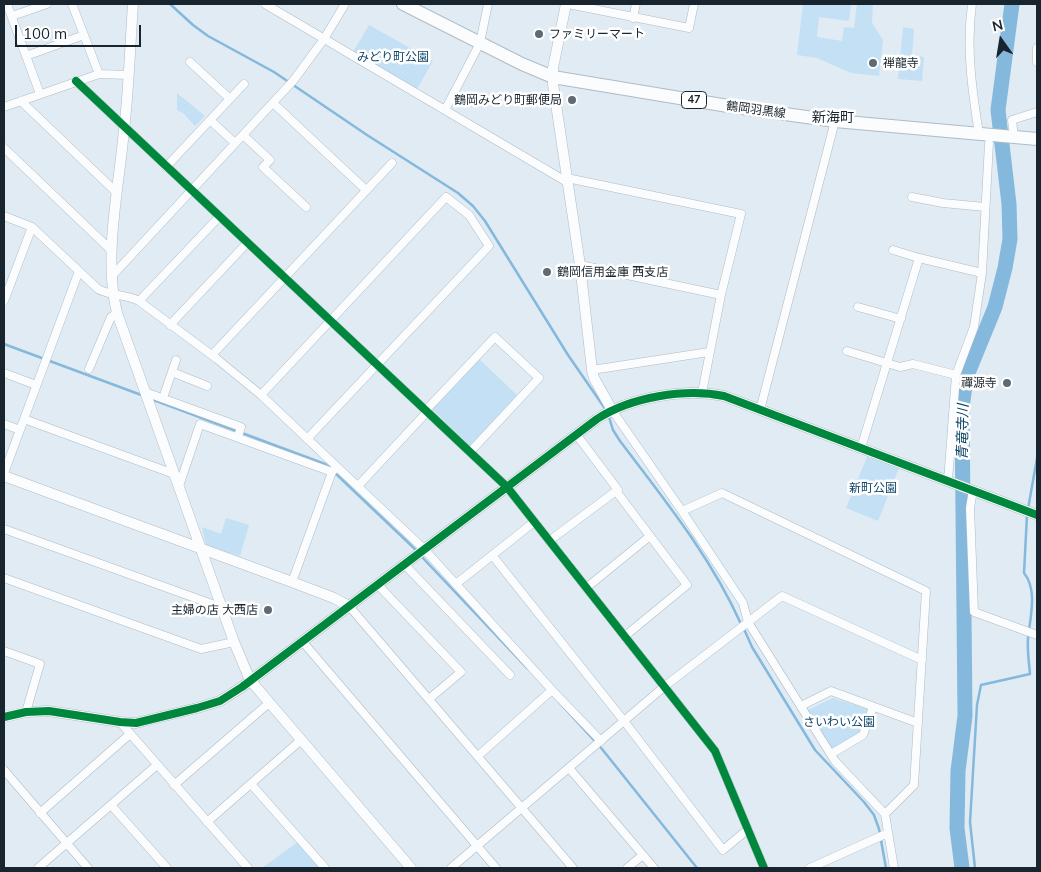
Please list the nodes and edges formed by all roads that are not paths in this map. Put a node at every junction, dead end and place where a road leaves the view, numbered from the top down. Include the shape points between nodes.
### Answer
1 (7, 4) edge
2 (47, 4) edge
3 (72, 4) edge
4 (133, 4) edge
5 (265, 4) edge
6 (345, 4) edge
7 (403, 4) edge
8 (488, 4) edge
9 (567, 4) edge
10 (636, 4) edge
11 (694, 4) edge
12 (972, 4) edge
13 (420, 8) edge
14 (12, 16) junction
15 (633, 18) junction
16 (84, 35) junction
17 (324, 39) junction
18 (480, 43) junction
19 (1037, 48) edge
20 (26, 56) junction
21 (190, 62) dead end
22 (1037, 62) edge
23 (99, 74) junction
24 (128, 75) junction
25 (553, 77) junction
26 (76, 82) junction
27 (244, 84) dead end
28 (40, 94) junction
29 (230, 99) junction
30 (21, 101) junction
31 (273, 103) junction
32 (4, 107) edge
33 (445, 110) junction
34 (1037, 112) edge
35 (210, 120) junction
36 (835, 121) junction
37 (125, 128) junction
38 (979, 134) junction
39 (243, 135) junction
40 (1018, 137) junction
41 (1037, 139) edge
42 (235, 143) junction
43 (989, 143) dead end
44 (4, 148) edge
45 (392, 163) dead end
46 (166, 167) junction
47 (567, 180) junction
48 (191, 190) junction
49 (366, 190) junction
50 (117, 194) junction
51 (912, 197) dead end
52 (306, 207) dead end
53 (985, 207) junction
54 (4, 216) edge
55 (219, 216) junction
56 (32, 227) junction
57 (247, 243) junction
58 (893, 250) dead end
59 (112, 251) junction
60 (919, 258) junction
61 (580, 265) junction
62 (79, 271) junction
63 (982, 273) junction
64 (112, 276) junction
65 (284, 278) junction
66 (114, 294) junction
67 (721, 295) junction
68 (4, 301) edge
69 (139, 301) junction
70 (858, 307) dead end
71 (117, 313) junction
72 (901, 319) junction
73 (330, 320) junction
74 (170, 325) junction
75 (847, 351) dead end
76 (709, 352) junction
77 (212, 355) junction
78 (176, 360) dead end
79 (887, 364) junction
80 (377, 365) junction
81 (89, 370) dead end
82 (592, 370) junction
83 (172, 372) junction
84 (4, 373) edge
85 (956, 375) junction
86 (36, 385) junction
87 (207, 386) dead end
88 (145, 392) junction
89 (702, 393) junction
90 (261, 396) junction
91 (163, 398) junction
92 (612, 410) junction
93 (760, 410) junction
94 (426, 411) junction
95 (24, 420) junction
96 (4, 424) edge
97 (20, 430) junction
98 (576, 434) junction
99 (238, 438) junction
100 (307, 439) junction
101 (861, 448) junction
102 (470, 452) junction
103 (335, 470) junction
104 (174, 474) junction
105 (4, 475) edge
106 (948, 481) junction
107 (178, 486) junction
108 (358, 486) junction
109 (507, 487) junction
110 (972, 490) junction
111 (616, 491) junction
112 (682, 511) junction
113 (1037, 515) edge
114 (534, 522) junction
115 (4, 529) edge
116 (650, 536) junction
117 (549, 541) junction
118 (201, 549) junction
119 (424, 549) junction
120 (492, 555) junction
121 (404, 564) junction
122 (4, 578) edge
123 (292, 582) junction
124 (377, 584) junction
125 (456, 584) junction
126 (586, 588) junction
127 (349, 606) junction
128 (222, 608) junction
129 (748, 622) junction
130 (1037, 635) edge
131 (625, 636) junction
132 (302, 641) junction
133 (234, 642) junction
134 (4, 651) edge
135 (922, 660) junction
136 (510, 675) dead end
137 (250, 680) junction
138 (665, 686) junction
139 (552, 690) junction
140 (429, 699) junction
141 (269, 702) junction
142 (801, 706) junction
143 (873, 707) junction
144 (26, 712) junction
145 (4, 717) edge
146 (624, 721) junction
147 (120, 722) junction
148 (918, 723) junction
149 (130, 734) junction
150 (301, 740) junction
151 (601, 741) junction
152 (831, 754) junction
153 (478, 756) junction
154 (157, 765) junction
155 (568, 768) junction
156 (4, 770) edge
157 (251, 784) junction
158 (174, 785) junction
159 (111, 805) junction
160 (522, 808) junction
161 (40, 813) junction
162 (884, 814) junction
163 (207, 822) junction
164 (747, 830) junction
165 (888, 833) junction
166 (67, 844) junction
167 (477, 846) junction
168 (643, 855) junction
169 (38, 868) edge
170 (88, 868) edge
171 (167, 868) edge
172 (248, 868) edge
173 (325, 868) edge
174 (411, 868) edge
175 (451, 868) edge
176 (496, 868) edge
177 (573, 868) edge
178 (627, 868) edge
179 (654, 868) edge
180 (764, 868) edge
181 (810, 868) edge
182 (894, 868) edge

1 - 14 street
2 - 14 street
3 - 16 street
4 - 24 street
5 - 17 street
6 - 17 street
7 - 13 main road, 鶴岡羽黒線 / 47
8 - 18 street
9 - 15 street
9 - 25 street
10 - 15 street
11 - 15 street via 689,28
12 - 38 street via 970,60
13 - 18 main road, 鶴岡羽黒線 / 47
14 - 20 street
16 - 20 street
16 - 23 street
17 - 31 street
17 - 33 street
18 - 25 main road, 鶴岡羽黒線 / 47
18 - 33 street
19 - 22 street
20 - 28 street
21 - 29 street
23 - 24 street
23 - 26 street
24 - 37 street
25 - 36 main road, 鶴岡羽黒線 / 47
25 - 47 street
26 - 28 street
26 - 37 street
27 - 29 street
28 - 30 street
29 - 35 street
30 - 32 street
30 - 50 street
31 - 39 street
31 - 49 street
33 - 47 street
34 - 40 street via 1012,120
35 - 42 street
35 - 46 street
36 - 38 main road, 鶴岡羽黒線 / 47
36 - 93 street
37 - 46 street
37 - 50 street
38 - 40 main road, 鶴岡羽黒線 / 47
39 - 42 street
39 - 52 street via 270,160 263,167
40 - 41 main road, 鶴岡羽黒線 / 47
42 - 48 street
43 - 53 street
44 - 59 street
45 - 49 street
46 - 48 street
47 - 61 street
47 - 67 street via 741,214
48 - 55 street
48 - 64 street
49 - 65 street
50 - 59 street
51 - 53 street
53 - 63 street
54 - 56 street
55 - 57 street
55 - 69 street
56 - 62 street
56 - 68 street
57 - 65 street
57 - 74 street
58 - 60 street
59 - 64 street
60 - 63 street
60 - 72 street
61 - 67 street
61 - 82 street
62 - 66 street via 104,293
62 - 86 street
63 - 85 street via 974,327
64 - 66 street
65 - 73 street
65 - 77 street
66 - 69 street
66 - 71 street
67 - 76 street
69 - 74 street
70 - 72 street
71 - 81 street via 111,317
71 - 88 street
72 - 79 street
73 - 80 street
73 - 80 street via 446,197 469,215 489,246
73 - 90 street
74 - 77 street
75 - 79 street
76 - 82 street
76 - 89 street
77 - 90 street
78 - 83 street
79 - 85 street via 900,367 913,364
79 - 101 street
80 - 94 street
80 - 100 street
82 - 92 street
83 - 87 street
83 - 91 street
84 - 86 street
85 - 106 street
86 - 95 street
88 - 91 street
88 - 104 street
89 - 92 street via 641,400
89 - 93 street via 724,396
90 - 100 street
91 - 99 street via 241,427
92 - 98 street
92 - 112 street
93 - 101 street
94 - 102 street
94 - 102 street via 495,337 539,378
94 - 108 street
95 - 97 street
95 - 104 street
96 - 97 street
97 - 105 street
98 - 109 street
98 - 111 street
99 - 103 street
99 - 107 street via 200,424
100 - 103 street
101 - 106 street
102 - 109 street
103 - 108 street
103 - 123 street
104 - 107 street
105 - 118 street
106 - 110 street
107 - 118 street
108 - 119 street
109 - 114 street
109 - 119 street
110 - 113 street
110 - 130 street via 974,612
111 - 116 street
111 - 117 street
112 - 129 street via 743,603
112 - 135 street via 722,493 926,591
114 - 117 street
114 - 120 street
115 - 128 street
116 - 126 street
116 - 131 street via 687,585
117 - 126 street
118 - 123 street
118 - 128 street
119 - 121 street
119 - 125 street
120 - 125 street
120 - 146 street
121 - 124 street
121 - 136 street
122 - 133 street via 200,649
123 - 127 street
124 - 127 street
124 - 140 street via 461,672
125 - 139 street
126 - 131 street
127 - 132 street
127 - 140 street
128 - 133 street
129 - 135 street via 782,596
129 - 138 street
129 - 142 street
131 - 138 street
132 - 137 street
132 - 167 street
133 - 137 street
134 - 144 street via 40,664
135 - 148 street
137 - 141 street
137 - 147 street via 210,704 136,723
138 - 146 street
138 - 164 street via 715,751
139 - 151 street
139 - 153 street
140 - 153 street
141 - 150 street
141 - 158 street
142 - 143 street via 831,691
142 - 152 street
143 - 148 street
143 - 152 street via 863,735
144 - 145 street
144 - 147 street via 49,711
146 - 151 street
146 - 164 street via 723,850
147 - 149 street
148 - 162 street via 914,785
149 - 154 street
149 - 161 street
150 - 157 street
150 - 174 street
151 - 155 street
152 - 162 street
153 - 160 street
154 - 158 street
154 - 159 street
155 - 160 street
155 - 168 street
156 - 161 street
157 - 163 street
157 - 173 street
158 - 163 street
159 - 166 street
159 - 171 street
160 - 167 street
160 - 177 street
161 - 166 street
162 - 165 street
163 - 172 street
164 - 180 street
165 - 181 street
165 - 182 street
166 - 169 street
166 - 170 street
167 - 175 street
167 - 176 street
168 - 178 street
168 - 179 street

